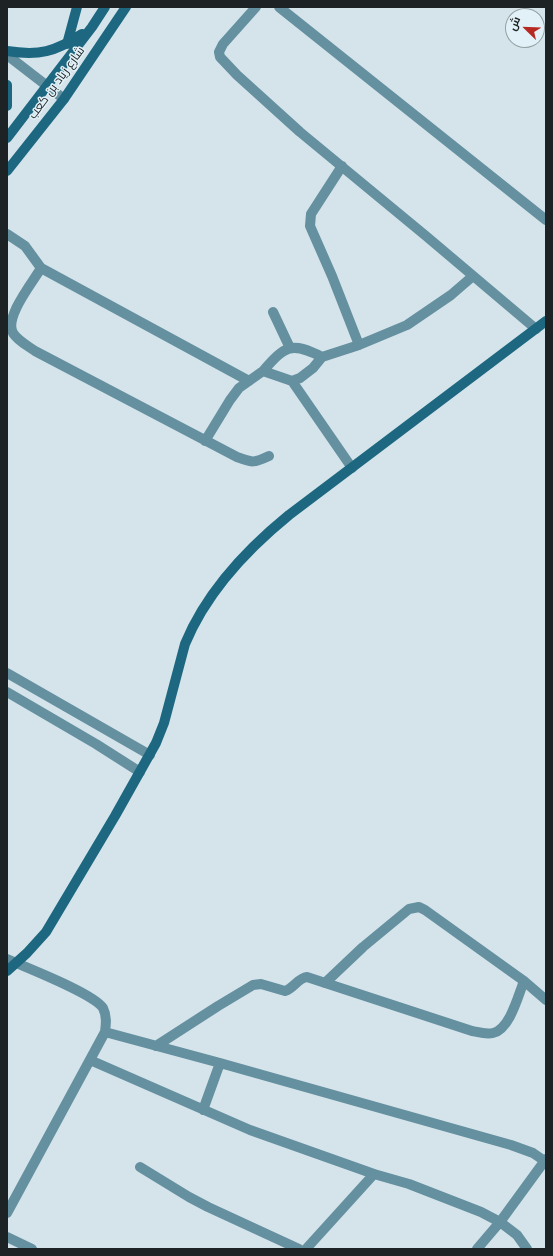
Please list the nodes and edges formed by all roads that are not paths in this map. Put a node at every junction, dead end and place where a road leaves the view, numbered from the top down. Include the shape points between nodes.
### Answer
1 (76, 7) edge
2 (105, 7) edge
3 (126, 7) edge
4 (256, 7) edge
5 (280, 7) edge
6 (92, 27) junction
7 (67, 44) junction
8 (7, 51) edge
9 (7, 55) edge
10 (7, 85) edge
11 (46, 85) junction
12 (64, 99) junction
13 (7, 106) edge
14 (7, 138) edge
15 (342, 166) junction
16 (7, 171) edge
17 (546, 220) edge
18 (7, 234) edge
19 (41, 268) junction
20 (473, 276) junction
21 (274, 312) dead end
22 (546, 321) edge
23 (536, 329) junction
24 (359, 345) junction
25 (290, 348) junction
26 (322, 357) junction
27 (263, 371) junction
28 (249, 380) junction
29 (292, 381) junction
30 (205, 441) junction
31 (269, 456) dead end
32 (352, 468) junction
33 (7, 673) edge
34 (7, 692) edge
35 (150, 755) junction
36 (140, 772) junction
37 (7, 958) edge
38 (17, 963) junction
39 (7, 971) edge
40 (524, 981) junction
41 (325, 984) junction
42 (546, 1000) edge
43 (105, 1032) junction
44 (156, 1046) junction
45 (90, 1060) junction
46 (220, 1063) junction
47 (203, 1110) junction
48 (546, 1160) edge
49 (140, 1167) dead end
50 (374, 1174) junction
51 (7, 1213) edge
52 (500, 1222) junction
53 (7, 1237) edge
54 (32, 1249) edge
55 (300, 1249) edge
56 (306, 1249) edge
57 (477, 1249) edge
58 (527, 1249) edge

1 - 7 street, شارع زياد بن كعب
2 - 6 street, شارع زياد بن كعب
3 - 12 street, شارع زياد بن كعب
4 - 15 street via 223,44 219,52 220,57 295,127
5 - 17 street
6 - 7 street
6 - 11 street, شارع زياد بن كعب
7 - 8 street via 44,52 28,54
9 - 11 street
10 - 13 street
11 - 12 street
11 - 14 street, شارع زياد بن كعب
12 - 16 street, شارع زياد بن كعب
15 - 20 street
15 - 24 street via 311,214 310,226
18 - 19 street via 25,246
19 - 28 street
19 - 30 street via 13,313 11,325 16,337 35,351
20 - 23 street
20 - 24 street via 451,295 407,325
21 - 25 street
22 - 23 street
23 - 32 street
24 - 26 street
25 - 26 street via 305,349
25 - 27 street via 276,356
26 - 29 street via 304,374
27 - 28 street
27 - 29 street
28 - 30 street via 230,400
29 - 32 street
30 - 31 street via 250,462
32 - 35 street via 264,536 242,558 208,601 185,644 164,723
33 - 35 street
34 - 36 street
35 - 36 street
36 - 38 street via 46,932
37 - 38 street
38 - 39 street
38 - 43 street via 94,999 106,1016
40 - 41 street via 510,1017 504,1026 492,1033 472,1031
40 - 41 street via 425,910 417,907 410,909 363,947
40 - 42 street
41 - 44 street via 303,977 285,991 261,984 253,985
43 - 44 street
43 - 45 street
44 - 46 street
45 - 47 street
45 - 51 street
46 - 47 street
46 - 48 street via 511,1146
47 - 50 street via 250,1130
48 - 52 street
49 - 55 street via 188,1197
50 - 52 street via 446,1198
50 - 56 street
52 - 57 street
52 - 58 street via 517,1235
53 - 54 street

